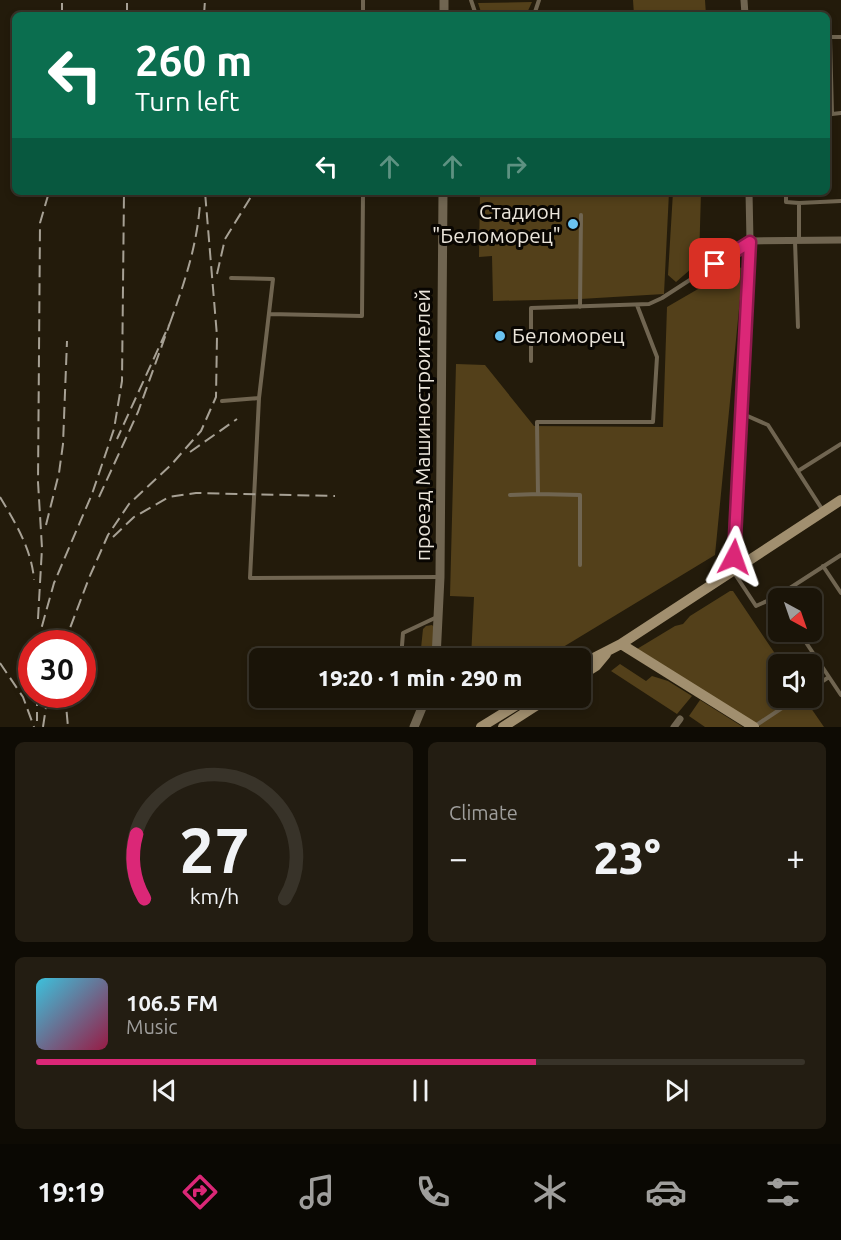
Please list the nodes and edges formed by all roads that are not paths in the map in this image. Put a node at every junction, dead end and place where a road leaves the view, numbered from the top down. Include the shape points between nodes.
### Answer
1 (841, 37) edge
2 (841, 113) edge
3 (832, 114) joint
4 (363, 195) edge
5 (443, 195) edge
6 (749, 195) edge
7 (786, 195) edge
8 (841, 201) edge
9 (799, 202) junction
10 (581, 215) dead end
11 (841, 240) edge
12 (797, 241) junction
13 (750, 242) junction
14 (231, 278) dead end
15 (637, 305) junction
16 (580, 307) junction
17 (269, 314) junction
18 (798, 327) dead end
19 (531, 361) dead end
20 (259, 398) junction
21 (222, 401) dead end
22 (742, 414) junction
23 (841, 444) edge
24 (798, 471) junction
25 (538, 494) junction
26 (510, 495) dead end
27 (841, 500) edge
28 (824, 511) junction
29 (841, 555) edge
30 (580, 566) dead end
31 (823, 566) junction
32 (732, 571) junction
33 (440, 578) junction
34 (791, 588) edge
35 (841, 593) edge
36 (768, 601) edge
37 (438, 616) junction
38 (806, 642) edge
39 (621, 644) junction
40 (401, 648) edge
41 (436, 648) edge
42 (609, 651) junction
43 (591, 660) edge
44 (591, 669) edge
45 (829, 677) junction
46 (822, 682) edge
47 (841, 695) edge
48 (421, 708) edge
49 (512, 708) edge
50 (532, 708) edge
51 (782, 708) edge
52 (680, 719) dead end
53 (414, 727) edge
54 (481, 727) edge
55 (503, 727) edge
56 (674, 727) edge
57 (754, 727) edge

1 - 3 lane via 830,37
2 - 3 lane
4 - 17 lane via 362,316
5 - 33 street, проезд Машиностроителей
6 - 13 street
7 - 9 lane via 786,202
8 - 9 lane
9 - 12 lane
10 - 16 lane
11 - 12 street
12 - 13 street
12 - 18 lane
13 - 15 lane via 662,298
13 - 22 street
14 - 17 lane via 273,279
15 - 16 lane
15 - 25 lane via 657,357 653,422 537,422
16 - 19 lane via 531,308
17 - 20 lane
20 - 21 lane
20 - 33 lane via 250,578
22 - 24 lane via 768,424
22 - 32 street
23 - 24 lane
24 - 28 lane
25 - 26 lane
25 - 30 lane via 580,495
27 - 28 main road
28 - 32 main road
29 - 31 lane
31 - 34 lane
31 - 35 lane
32 - 36 lane via 756,606
32 - 39 main road
33 - 37 street, проезд Машиностроителей
37 - 40 lane via 402,633
37 - 41 street, проезд Машиностроителей
38 - 45 lane
39 - 42 main road
39 - 57 main road
42 - 43 main road
42 - 44 main road
45 - 46 lane
45 - 47 lane
48 - 53 street
49 - 54 main road
50 - 55 main road
51 - 57 lane
52 - 56 street

